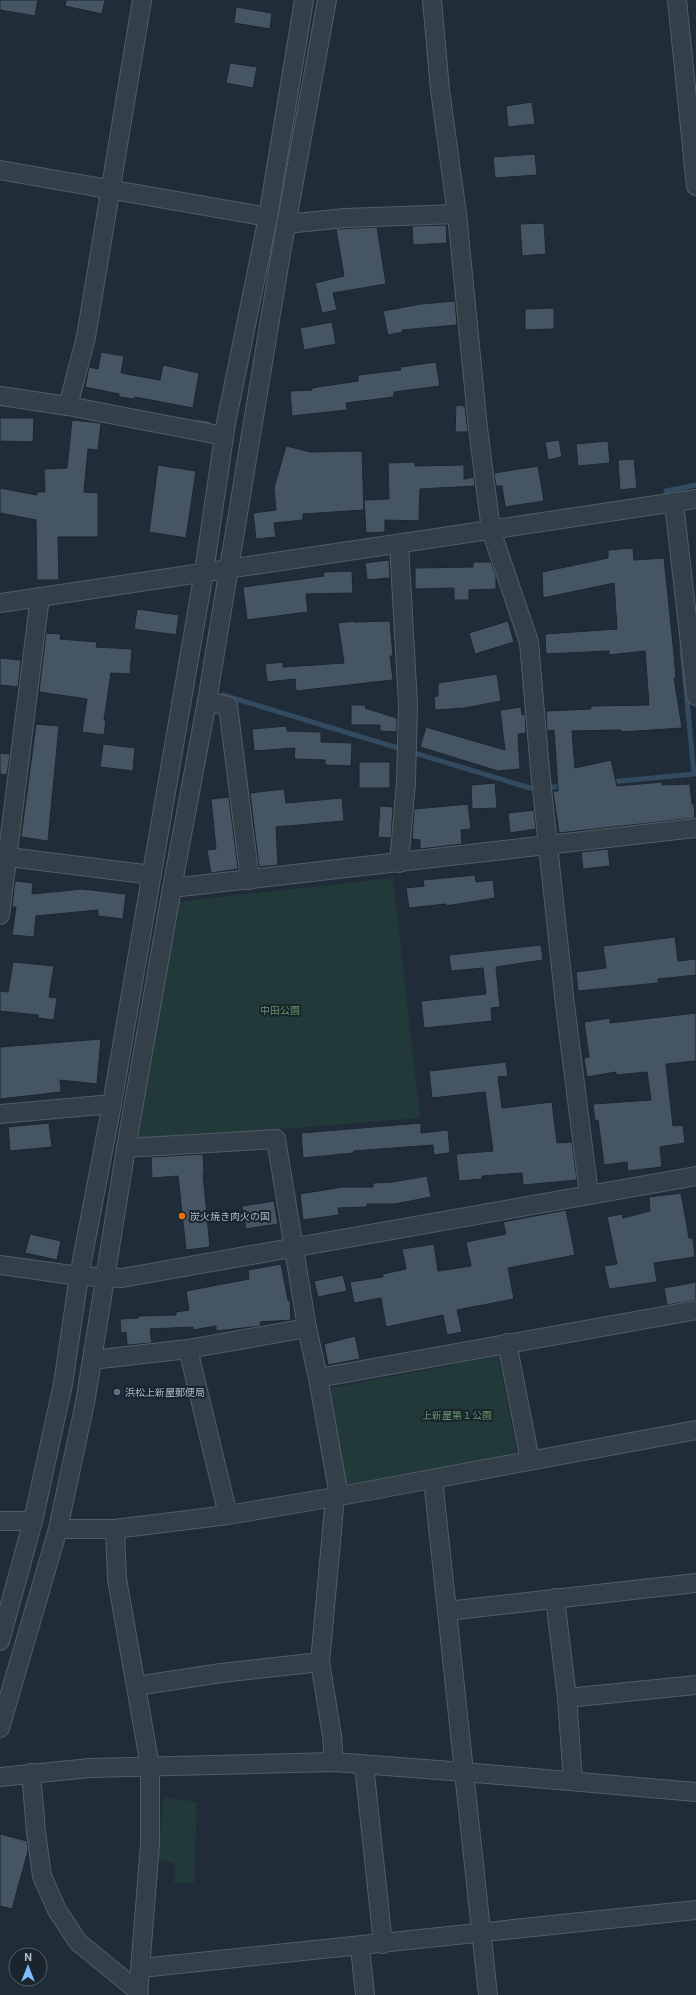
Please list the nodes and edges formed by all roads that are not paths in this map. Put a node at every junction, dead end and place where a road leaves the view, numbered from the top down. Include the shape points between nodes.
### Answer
1 (142, 0) edge
2 (304, 0) edge
3 (327, 0) edge
4 (432, 0) edge
5 (677, 0) edge
6 (0, 170) edge
7 (696, 186) edge
8 (110, 190) junction
9 (457, 214) junction
10 (268, 217) junction
11 (286, 224) junction
12 (0, 396) edge
13 (68, 406) junction
14 (224, 436) junction
15 (696, 499) edge
16 (674, 502) junction
17 (491, 530) junction
18 (399, 544) junction
19 (228, 569) junction
20 (204, 572) junction
21 (40, 597) junction
22 (0, 603) edge
23 (696, 696) edge
24 (207, 701) junction
25 (696, 828) edge
26 (549, 845) junction
27 (4, 857) edge
28 (399, 862) junction
29 (152, 875) junction
30 (250, 880) junction
31 (172, 888) junction
32 (0, 915) edge
33 (112, 1104) junction
34 (0, 1114) edge
35 (126, 1148) junction
36 (696, 1176) edge
37 (589, 1194) junction
38 (293, 1248) junction
39 (0, 1265) edge
40 (79, 1276) junction
41 (104, 1278) junction
42 (696, 1310) edge
43 (307, 1328) junction
44 (507, 1343) junction
45 (188, 1349) junction
46 (92, 1360) junction
47 (318, 1378) junction
48 (696, 1430) edge
49 (530, 1460) junction
50 (433, 1479) junction
51 (337, 1496) junction
52 (228, 1515) junction
53 (0, 1521) edge
54 (33, 1522) junction
55 (58, 1530) junction
56 (115, 1530) junction
57 (696, 1583) edge
58 (555, 1598) junction
59 (447, 1611) junction
60 (0, 1640) edge
61 (320, 1662) junction
62 (696, 1685) edge
63 (136, 1686) junction
64 (567, 1698) junction
65 (0, 1728) edge
66 (334, 1762) junction
67 (364, 1765) junction
68 (150, 1766) junction
69 (464, 1772) junction
70 (31, 1773) junction
71 (0, 1777) edge
72 (573, 1781) junction
73 (696, 1792) edge
74 (696, 1910) edge
75 (481, 1932) junction
76 (383, 1944) junction
77 (360, 1947) junction
78 (141, 1968) junction
79 (138, 1994) edge
80 (365, 1995) edge
81 (488, 1995) edge

1 - 8 street
2 - 10 street
3 - 11 street
4 - 9 street via 440,90
5 - 7 street
6 - 8 street
8 - 10 street
8 - 13 street via 86,337
9 - 11 street via 345,218
9 - 17 street via 478,428
10 - 14 street
11 - 19 street
12 - 13 street
13 - 14 street
14 - 20 street
15 - 16 street
16 - 17 street
16 - 23 street
17 - 18 street
17 - 26 street via 529,642
18 - 19 street
18 - 28 street via 408,704 406,783
19 - 20 street
19 - 24 street
20 - 21 street
20 - 29 street
21 - 22 street
21 - 27 street
24 - 30 street via 228,706
24 - 31 street
25 - 26 street
26 - 28 street
26 - 37 street via 565,1005
27 - 29 street
27 - 32 street
28 - 30 street
29 - 33 street
30 - 31 street
31 - 35 street
33 - 34 street
33 - 40 street
35 - 38 street via 276,1139
35 - 41 street
36 - 37 street
37 - 38 street
38 - 41 street via 142,1276
38 - 43 street
39 - 40 street
40 - 41 street
40 - 54 street via 63,1384
41 - 46 street
42 - 44 street
43 - 45 street
43 - 47 street
44 - 47 street
44 - 49 street
45 - 46 street
45 - 52 street
46 - 55 street
47 - 51 street
48 - 49 street
49 - 50 street
50 - 51 street
50 - 59 street
51 - 52 street
51 - 61 street
52 - 56 street
53 - 54 street
54 - 60 street
55 - 56 street
55 - 65 street
56 - 63 street via 117,1579
57 - 58 street
58 - 59 street
58 - 64 street
59 - 69 street
61 - 63 street
61 - 66 street
62 - 64 street
63 - 68 street
64 - 72 street
66 - 67 street
66 - 68 street
67 - 69 street
67 - 76 street
68 - 70 street
68 - 78 street via 150,1844
69 - 72 street
69 - 75 street
70 - 71 street
70 - 79 street via 42,1876 57,1910 78,1942
72 - 73 street
74 - 75 street
75 - 76 street
75 - 81 street
76 - 77 street
77 - 78 street
77 - 80 street
78 - 79 street

